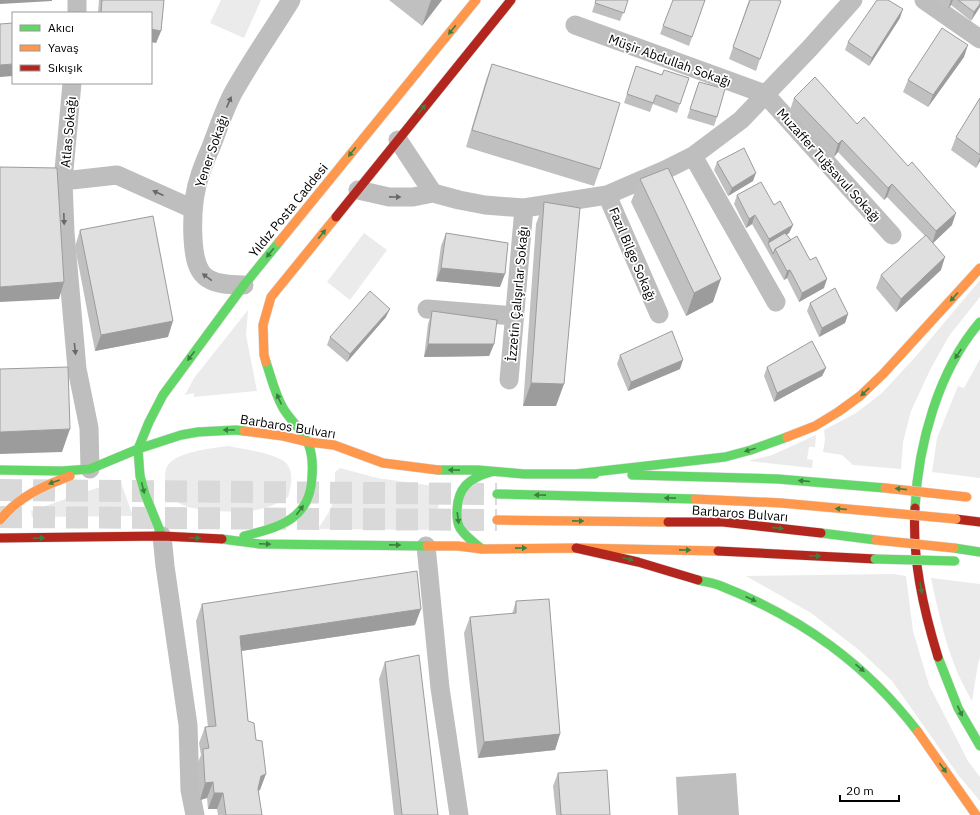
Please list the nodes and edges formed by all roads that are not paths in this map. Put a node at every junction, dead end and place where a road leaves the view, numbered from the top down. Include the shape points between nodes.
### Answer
1 (77, 0) edge
2 (291, 0) edge
3 (476, 0) edge
4 (511, 0) edge
5 (853, 0) edge
6 (924, 0) edge
7 (76, 12) edge
8 (575, 25) dead end
9 (980, 39) edge
10 (72, 84) edge
11 (765, 94) junction
12 (395, 138) junction
13 (693, 156) junction
14 (63, 180) junction
15 (358, 190) junction
16 (433, 193) junction
17 (607, 195) junction
18 (524, 208) junction
19 (194, 209) junction
20 (892, 235) dead end
21 (980, 268) edge
22 (244, 285) junction
23 (776, 302) dead end
24 (427, 309) dead end
25 (659, 314) dead end
26 (515, 316) junction
27 (980, 322) edge
28 (509, 380) dead end
29 (308, 442) junction
30 (138, 449) junction
31 (90, 469) junction
32 (0, 470) edge
33 (493, 472) junction
34 (576, 474) junction
35 (497, 494) tunnel mouth
36 (972, 498) dead end
37 (0, 520) edge
38 (497, 520) tunnel mouth
39 (980, 522) edge
40 (162, 536) junction
41 (0, 538) edge
42 (227, 539) junction
43 (426, 546) junction
44 (576, 548) junction
45 (482, 549) junction
46 (980, 552) edge
47 (959, 561) dead end
48 (980, 746) edge
49 (195, 815) edge
50 (460, 815) edge
51 (976, 815) edge

1 - 7 street
19 -> 2 street, Yener Sokağı via 199,176 232,94
3 -> 22 main road, Yıldız Posta Caddesi via 380,124
12 -> 4 main road
5 - 11 street
6 - 9 street
8 - 11 street, Müşir Abdullah Sokağı
10 - 14 street, Atlas Sokağı
11 - 13 street via 741,120
11 - 20 street, Muzaffer Tuğsavul Sokağı
12 - 15 main road
12 - 16 street
13 - 17 street
13 - 23 street
19 -> 14 street via 117,176
14 -> 31 street, Atlas Sokağı via 74,335 89,428
15 -> 16 street via 389,197 413,197
29 -> 15 main road via 282,408 275,390 264,355 263,325 271,296
16 - 18 street via 485,205
17 - 18 street
17 - 25 street, Fazıl Bilge Sokağı
18 - 26 street, İzzetin Çalışırlar Sokağı
22 -> 19 street, Yener Sokağı via 218,283 206,279 201,273 194,252
21 -> 34 main road via 883,374 860,396 815,426 751,450 725,456
22 -> 30 main road, Yıldız Posta Caddesi via 163,395
24 - 26 street
26 - 28 street, İzzetin Çalışırlar Sokağı
27 -> 48 main road via 954,360 937,398 918,464 914,504 914,536 919,579 930,632 958,708
29 -> 30 main road, Barbaros Bulvarı via 283,436 217,430 181,435
33 -> 29 main road, Barbaros Bulvarı via 436,470 383,463 334,445
42 -> 29 main road via 267,530 296,516 309,498 312,488 313,463
30 - 31 main road, Barbaros Bulvarı
30 -> 40 main road via 140,476
31 - 32 main road, Barbaros Bulvarı
31 -> 37 main road via 36,490 6,512
33 - 34 main road, Barbaros Bulvarı
33 -> 45 main road via 478,475 469,481 457,503 458,523
36 -> 34 main road, bridge via 778,479
39 -> 35 main road, Barbaros Bulvarı, bridge via 781,503
38 -> 46 main road, Barbaros Bulvarı, bridge via 723,522
41 -> 40 main road
40 -> 42 main road
40 - 49 street via 164,566 188,725 190,790
42 -> 43 main road via 260,544
43 - 45 main road
43 - 50 street via 440,688
45 -> 44 main road
44 -> 47 main road, bridge via 725,551
44 -> 51 main road via 660,567 724,587 791,618 820,636 865,672 883,691 912,725

